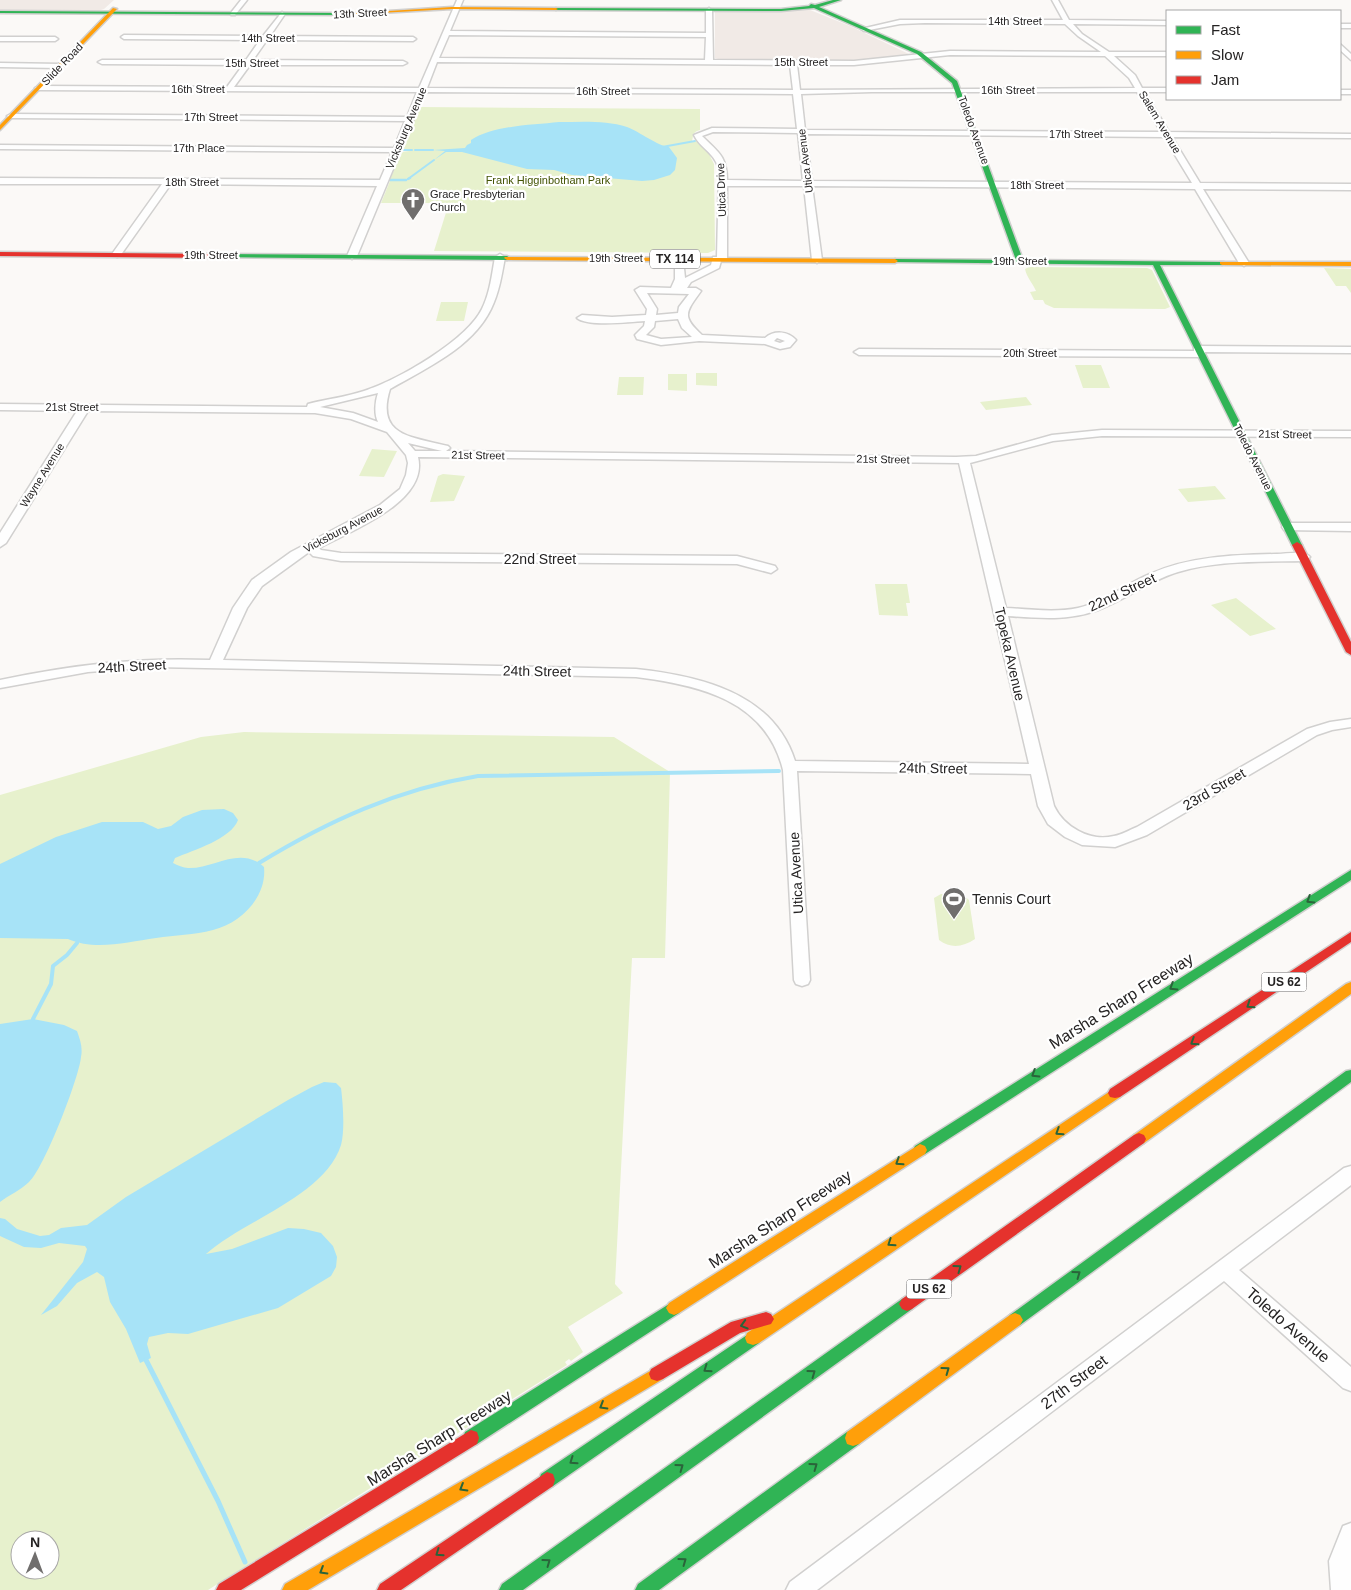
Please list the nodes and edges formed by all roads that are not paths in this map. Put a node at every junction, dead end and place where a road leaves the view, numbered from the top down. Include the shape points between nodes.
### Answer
1 (124, 0) edge
2 (244, 0) edge
3 (800, 0) edge
4 (839, 0) edge
5 (1055, 0) edge
6 (458, 4) edge
7 (814, 6) junction
8 (709, 10) junction
9 (0, 12) edge
10 (111, 13) junction
11 (233, 14) junction
12 (282, 14) junction
13 (1067, 22) junction
14 (1166, 23) edge
15 (864, 29) junction
16 (446, 33) junction
17 (709, 35) junction
18 (124, 38) dead end
19 (264, 38) junction
20 (0, 39) edge
21 (55, 39) dead end
22 (413, 39) dead end
23 (1341, 47) edge
24 (1107, 53) junction
25 (1166, 54) edge
26 (923, 56) junction
27 (1350, 56) edge
28 (435, 60) junction
29 (102, 62) dead end
30 (709, 62) junction
31 (793, 62) junction
32 (247, 63) junction
33 (403, 63) dead end
34 (0, 65) edge
35 (60, 66) junction
36 (39, 88) junction
37 (229, 89) junction
38 (423, 90) junction
39 (959, 90) junction
40 (1140, 90) junction
41 (1166, 90) edge
42 (796, 92) junction
43 (11, 116) junction
44 (410, 119) junction
45 (0, 127) edge
46 (801, 131) junction
47 (701, 133) joint
48 (975, 133) junction
49 (1167, 135) junction
50 (1351, 136) edge
51 (0, 147) edge
52 (398, 150) junction
53 (0, 181) edge
54 (168, 182) junction
55 (383, 183) junction
56 (722, 183) junction
57 (807, 184) junction
58 (993, 185) junction
59 (1200, 186) junction
60 (1351, 187) edge
61 (0, 254) edge
62 (117, 254) junction
63 (352, 256) junction
64 (500, 257) junction
65 (678, 259) junction
66 (719, 259) junction
67 (817, 260) junction
68 (1020, 261) junction
69 (1155, 262) junction
70 (1244, 263) junction
71 (1351, 264) edge
72 (676, 291) junction
73 (682, 316) junction
74 (652, 317) junction
75 (582, 318) dead end
76 (699, 338) junction
77 (768, 341) dead end
78 (1351, 350) edge
79 (859, 352) dead end
80 (1199, 352) junction
81 (386, 387) junction
82 (0, 407) edge
83 (84, 408) junction
84 (295, 409) junction
85 (388, 428) junction
86 (1241, 434) junction
87 (1351, 434) edge
88 (399, 437) junction
89 (412, 454) junction
90 (480, 455) junction
91 (964, 460) junction
92 (1288, 526) junction
93 (1351, 527) edge
94 (0, 543) edge
95 (311, 547) junction
96 (1304, 558) junction
97 (771, 568) dead end
98 (1000, 612) junction
99 (1346, 630) edge
100 (1351, 652) edge
101 (214, 664) junction
102 (0, 684) edge
103 (1351, 723) edge
104 (789, 766) junction
105 (1037, 769) junction
106 (1076, 836) joint
107 (1351, 874) edge
108 (1351, 926) edge
109 (1351, 936) edge
110 (1334, 948) junction
111 (802, 980) dead end
112 (1351, 987) edge
113 (1351, 1000) edge
114 (1254, 1056) junction
115 (1351, 1075) edge
116 (1351, 1174) edge
117 (1224, 1269) junction
118 (791, 1311) junction
119 (1351, 1381) edge
120 (1351, 1534) edge
121 (225, 1590) edge
122 (291, 1590) edge
123 (386, 1590) edge
124 (508, 1590) edge
125 (644, 1590) edge
126 (798, 1590) edge
127 (1343, 1590) edge

1 - 10 main road, Slide Road
2 - 11 street
3 - 7 main road, Toledo Avenue
4 - 7 main road, 13th Street
5 - 13 street, Salem Avenue
6 - 8 main road, 13th Street
6 - 12 main road, 13th Street via 341,14
6 - 16 street, Vicksburg Avenue
7 - 8 main road, 13th Street via 787,10
7 - 15 main road, Toledo Avenue
8 - 17 street
9 - 10 main road, 13th Street
10 - 11 main road, 13th Street
10 - 35 main road, Slide Road
11 - 12 main road, 13th Street
12 - 19 street
13 - 14 street, 14th Street
13 - 15 street, 14th Street via 912,21
13 - 24 street, Salem Avenue via 1080,36
15 - 26 main road, Toledo Avenue
16 - 17 street
16 - 28 street, Vicksburg Avenue
17 - 30 street
18 - 19 street, 14th Street
19 - 22 street, 14th Street
19 - 32 street
20 - 21 street
23 - 27 street
24 - 25 street, 15th Street
24 - 26 street, 15th Street
24 - 40 street, Salem Avenue via 1126,70
26 - 31 street, 15th Street via 864,62
26 - 39 main road, Toledo Avenue via 949,76
28 - 30 street, 15th Street
28 - 38 street, Vicksburg Avenue
29 - 32 street, 15th Street
30 - 31 street, 15th Street
31 - 42 street, Utica Avenue
32 - 33 street, 15th Street
32 - 37 street
34 - 35 street
35 - 36 main road, Slide Road
36 - 37 street, 16th Street
36 - 43 main road, Slide Road
37 - 38 street, 16th Street
38 - 42 street, 16th Street
38 - 44 street, Vicksburg Avenue
39 - 40 street, 16th Street
39 - 42 street, 16th Street
39 - 48 main road, Toledo Avenue
40 - 41 street, 16th Street
40 - 49 street, Salem Avenue
42 - 46 street, Utica Avenue
43 - 44 street, 17th Street
43 - 45 main road, Slide Road
44 - 52 street, Vicksburg Avenue
46 - 47 street, 17th Street via 712,130
46 - 48 street, 17th Street
46 - 57 street, Utica Avenue
47 - 56 street, Utica Drive via 699,138 721,160
48 - 49 street, 17th Street
48 - 58 main road, Toledo Avenue
49 - 50 street, 17th Street
49 - 59 street, Salem Avenue
51 - 52 street, 17th Place
52 - 55 street, Vicksburg Avenue
53 - 54 street, 18th Street
54 - 55 street, 18th Street
54 - 62 street
55 - 63 street, Vicksburg Avenue
56 - 57 street, 18th Street
56 - 66 street, Utica Drive
57 - 58 street, 18th Street
57 - 67 street, Utica Avenue
58 - 59 street, 18th Street
58 - 68 main road, Toledo Avenue
59 - 60 street, 18th Street
59 - 70 street, Salem Avenue
61 - 62 main road, 19th Street / TX 114
62 - 63 main road, 19th Street / TX 114
63 - 64 main road, 19th Street / TX 114
64 - 65 main road, 19th Street / TX 114
64 - 81 street via 492,296 475,325 438,357
65 - 66 main road, 19th Street / TX 114
65 - 72 street via 680,279
66 - 67 main road, 19th Street / TX 114
66 - 72 street via 716,266 688,280
67 - 68 main road, 19th Street / TX 114
68 - 69 main road, 19th Street / TX 114
69 - 70 main road, 19th Street / TX 114
69 - 80 main road, Toledo Avenue
70 - 71 main road, 19th Street / TX 114
72 - 73 street via 696,291 684,307
72 - 74 street via 640,290 650,304
73 - 74 street
73 - 76 street via 686,326
74 - 75 street
74 - 76 street via 649,327 640,335 643,339
76 - 77 street
78 - 80 street, 20th Street
79 - 80 street, 20th Street
80 - 86 main road, Toledo Avenue
81 - 84 street, 21st Street
81 - 85 street via 381,400 382,419
82 - 83 street, 21st Street
83 - 84 street, 21st Street
83 - 94 street, Wayne Avenue
84 - 85 street, 21st Street via 353,416
85 - 88 street
86 - 87 street, 21st Street
86 - 91 street, 21st Street via 1077,435
86 - 92 main road, Toledo Avenue
88 - 89 street
88 - 90 street
89 - 90 street, 21st Street
89 - 95 street, Vicksburg Avenue via 412,475 405,491 384,508
90 - 91 street, 21st Street
91 - 98 street, Topeka Avenue
92 - 93 street
92 - 96 main road, Toledo Avenue
95 - 97 street, 22nd Street via 317,553 341,557 737,560
95 - 101 street, Vicksburg Avenue via 294,555 256,583 241,606
96 - 98 street, 22nd Street via 1221,560 1177,569 1141,581 1091,608 1075,612
96 - 99 main road, Toledo Avenue
98 - 105 street, Topeka Avenue
99 - 100 main road, Toledo Avenue
101 - 102 street, 24th Street via 117,665
101 - 104 street, 24th Street via 636,673 673,677 737,700 762,718 776,734
103 - 106 street, 23rd Street via 1312,732 1142,831 1115,842 1088,841
104 - 105 street, 24th Street
104 - 111 street, Utica Avenue
105 - 106 street, Topeka Avenue via 1046,806 1054,820
107 -> 121 main road, Marsha Sharp Freeway via 444,1455
108 - 110 main road
109 - 110 main road, US 62
110 -> 118 main road, US 62
112 - 114 main road, US 62
113 - 114 main road
124 -> 114 main road, US 62
125 -> 115 main road
116 - 117 street, 27th Street
117 - 119 street, Toledo Avenue
117 - 126 street, 27th Street
118 -> 122 main road via 736,1327
118 -> 123 main road, US 62
120 - 127 street via 1340,1561

